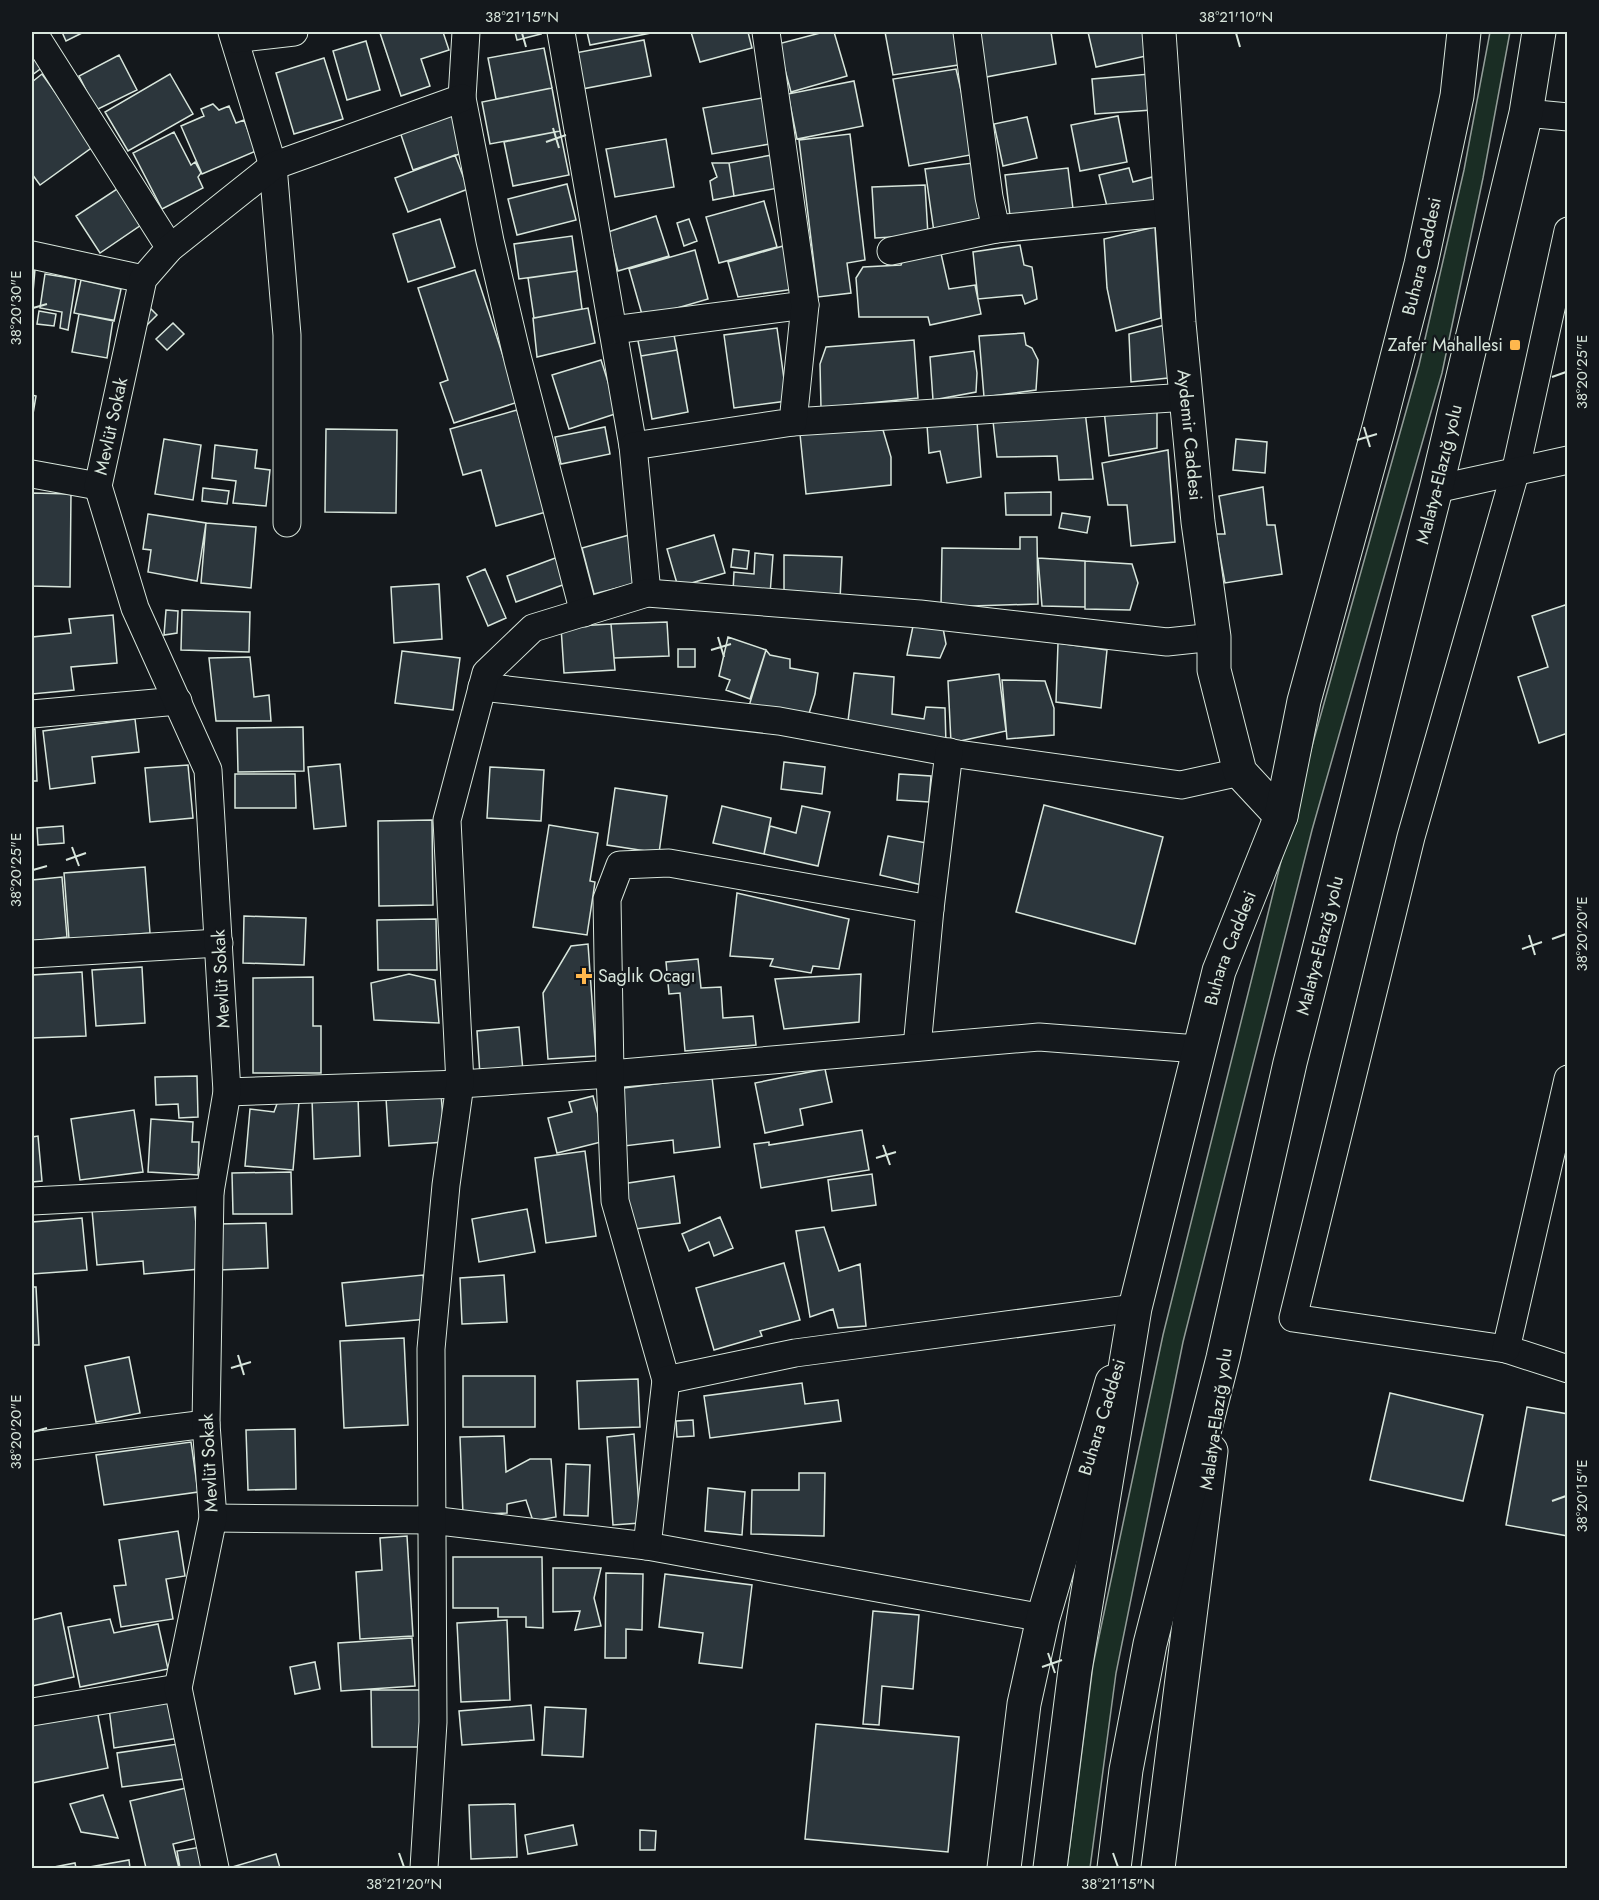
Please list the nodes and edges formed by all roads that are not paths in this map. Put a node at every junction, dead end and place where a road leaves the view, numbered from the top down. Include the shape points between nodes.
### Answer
1 (33, 32) edge
2 (294, 32) edge
3 (466, 32) edge
4 (561, 32) edge
5 (766, 32) edge
6 (967, 32) edge
7 (1159, 32) edge
8 (1464, 32) edge
9 (1539, 32) edge
10 (234, 35) edge
11 (462, 98) junction
12 (1526, 113) junction
13 (1568, 117) edge
14 (273, 166) junction
15 (1171, 212) junction
16 (996, 228) junction
17 (1568, 231) edge
18 (170, 248) junction
19 (891, 251) dead end
20 (32, 255) edge
21 (143, 279) junction
22 (805, 305) junction
23 (613, 330) junction
24 (1188, 397) junction
25 (793, 422) junction
26 (633, 446) junction
27 (1568, 460) edge
28 (1515, 472) junction
29 (32, 474) edge
30 (98, 486) junction
31 (1436, 489) junction
32 (287, 523) dead end
33 (647, 593) junction
34 (584, 612) junction
35 (1214, 637) junction
36 (482, 687) junction
37 (178, 701) junction
38 (32, 714) edge
39 (949, 752) junction
40 (1240, 772) junction
41 (1281, 816) junction
42 (930, 909) junction
43 (219, 943) junction
44 (32, 954) edge
45 (917, 1047) junction
46 (1198, 1049) junction
47 (610, 1074) junction
48 (1567, 1083) edge
49 (460, 1084) junction
50 (227, 1092) junction
51 (210, 1191) junction
52 (32, 1201) edge
53 (1135, 1308) junction
54 (1506, 1349) junction
55 (1223, 1358) junction
56 (1568, 1369) edge
57 (666, 1380) junction
58 (206, 1424) junction
59 (32, 1446) edge
60 (213, 1518) junction
61 (431, 1520) junction
62 (647, 1546) junction
63 (1043, 1618) junction
64 (178, 1688) junction
65 (32, 1712) edge
66 (215, 1869) edge
67 (424, 1869) edge
68 (1004, 1869) edge
69 (1050, 1869) edge
70 (1114, 1869) edge
71 (1158, 1869) edge

1 - 18 street
2 - 10 street
3 - 11 street
4 - 23 street
5 - 22 street
6 - 16 street
7 - 15 main road, Aydemir Caddesi
8 - 41 main road, Buhara Caddesi via 1457,96 1422,264 1304,701
9 - 12 main road, Malatya-Elazığ yolu
10 - 14 street
11 - 14 street, Mevlüt Sokak
11 - 34 street via 518,360
12 - 13 street
12 - 31 main road, Malatya-Elazığ yolu
14 - 18 street, Mevlüt Sokak
14 - 32 street via 287,335
15 - 16 street
15 - 24 main road, Aydemir Caddesi
16 - 19 street
17 - 28 street
18 - 21 street, Mevlüt Sokak
20 - 21 street
21 - 30 street, Mevlüt Sokak
22 - 23 street
22 - 25 street
23 - 26 street
24 - 25 street
24 - 35 main road, Aydemir Caddesi via 1198,522
25 - 26 street
26 - 33 street
27 - 28 street
28 - 31 street
28 - 54 street via 1411,837 1293,1318
29 - 30 street
30 - 37 street, Mevlüt Sokak via 135,608
31 - 55 main road, Malatya-Elazığ yolu via 1290,1063
33 - 34 street
33 - 35 street via 920,614 1167,642
34 - 36 street via 532,628 486,673
35 - 40 main road, Aydemir Caddesi via 1214,670
36 - 39 street via 779,722
36 - 49 street via 447,820
37 - 38 street
37 - 43 street, Mevlüt Sokak via 208,770
39 - 40 street via 1181,785
39 - 42 street
40 - 41 main road, Aydemir Caddesi
41 - 46 main road, Buhara Caddesi via 1219,970
42 - 45 street
42 - 47 street via 669,863 620,865 607,899
43 - 44 street
43 - 50 street, Mevlüt Sokak
45 - 46 street via 1040,1037
45 - 47 street
46 - 53 main road, Buhara Caddesi
47 - 49 street
47 - 57 street via 615,1201
48 - 54 street
49 - 50 street
49 - 61 street via 431,1349
50 - 51 street, Mevlüt Sokak
51 - 52 street
51 - 58 street, Mevlüt Sokak
53 - 57 street via 795,1353
53 - 63 main road, Buhara Caddesi
53 - 69 main road via 1075,1670
54 - 56 street
55 - 70 main road via 1150,1644 1126,1770
55 - 71 main road, Malatya-Elazığ yolu
57 - 62 street
58 - 59 street
58 - 60 street, Mevlüt Sokak
60 - 61 street
60 - 64 street, Mevlüt Sokak
61 - 62 street
61 - 67 street via 433,1722
62 - 63 street
63 - 68 main road, Buhara Caddesi via 1024,1704
64 - 65 street
64 - 66 street, Mevlüt Sokak

